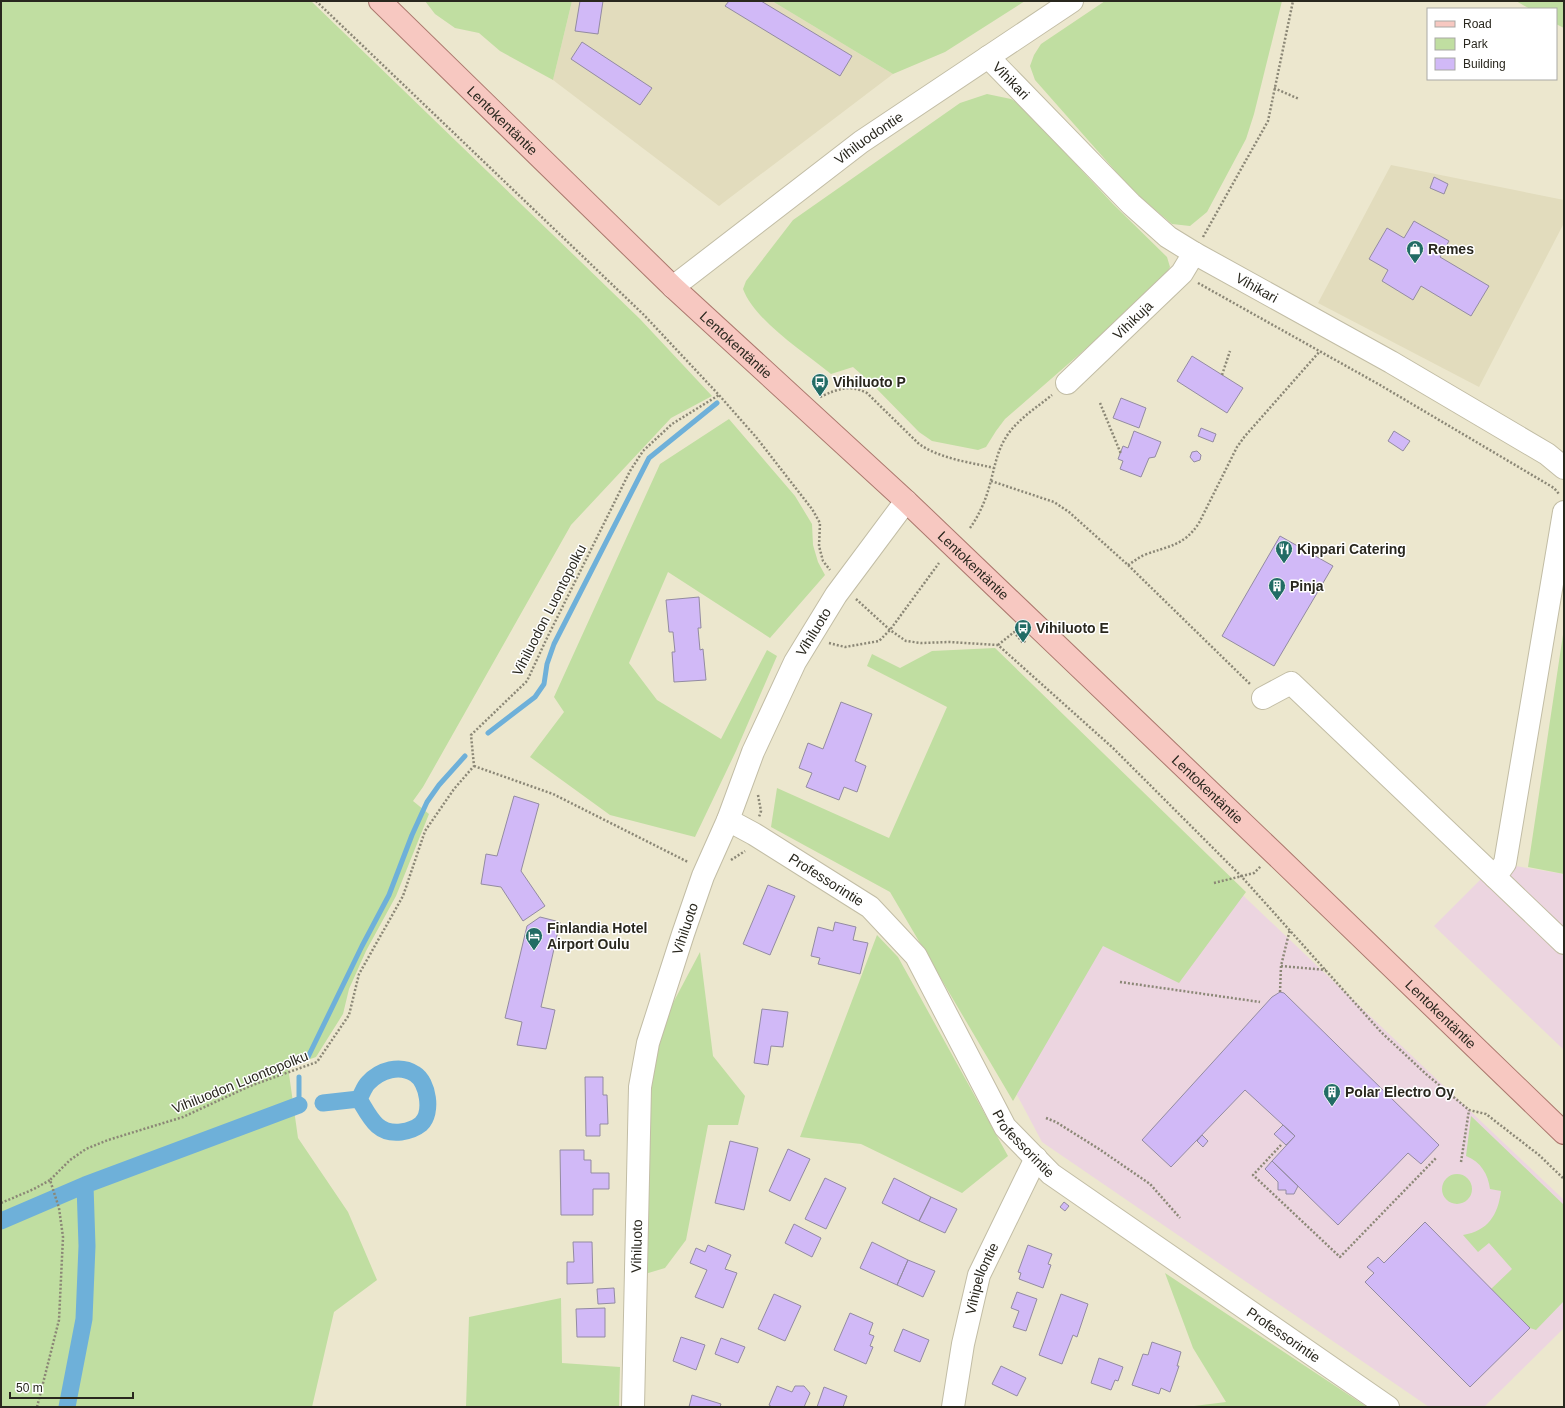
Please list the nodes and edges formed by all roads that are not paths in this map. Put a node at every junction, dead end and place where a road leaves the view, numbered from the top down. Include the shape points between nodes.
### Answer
1 (380, 1) edge
2 (1072, 1) edge
3 (988, 57) junction
4 (1194, 253) junction
5 (673, 287) junction
6 (1067, 383) road end
7 (1564, 468) edge
8 (906, 501) junction
9 (1564, 512) edge
10 (1263, 698) road end
11 (728, 820) junction
12 (1495, 877) junction
13 (1564, 943) edge
14 (1564, 1133) edge
15 (1036, 1158) junction
16 (633, 1407) edge
17 (953, 1407) edge
18 (1388, 1407) edge

1 - 5 main road, Lentokentäntie
2 - 3 street, Vihiluodontie
3 - 4 street, Vihikari via 1131,204 1168,237
3 - 5 street, Vihiluodontie via 861,142
4 - 6 street, Vihikuja via 1182,273
4 - 7 street, Vihikari via 1391,362 1547,454
5 - 8 main road, Lentokentäntie
8 - 11 street, Vihiluoto via 836,595 795,662 753,752
8 - 14 main road, Lentokentäntie
9 - 12 street via 1505,863
10 - 12 street via 1291,683
11 - 15 street, Professorintie via 870,907 916,956 1005,1127
11 - 16 street, Vihiluoto via 703,876 683,934 648,1043 640,1087
12 - 13 street
15 - 17 street, Vihipellontie via 979,1275 963,1344
15 - 18 street, Professorintie via 1051,1174

